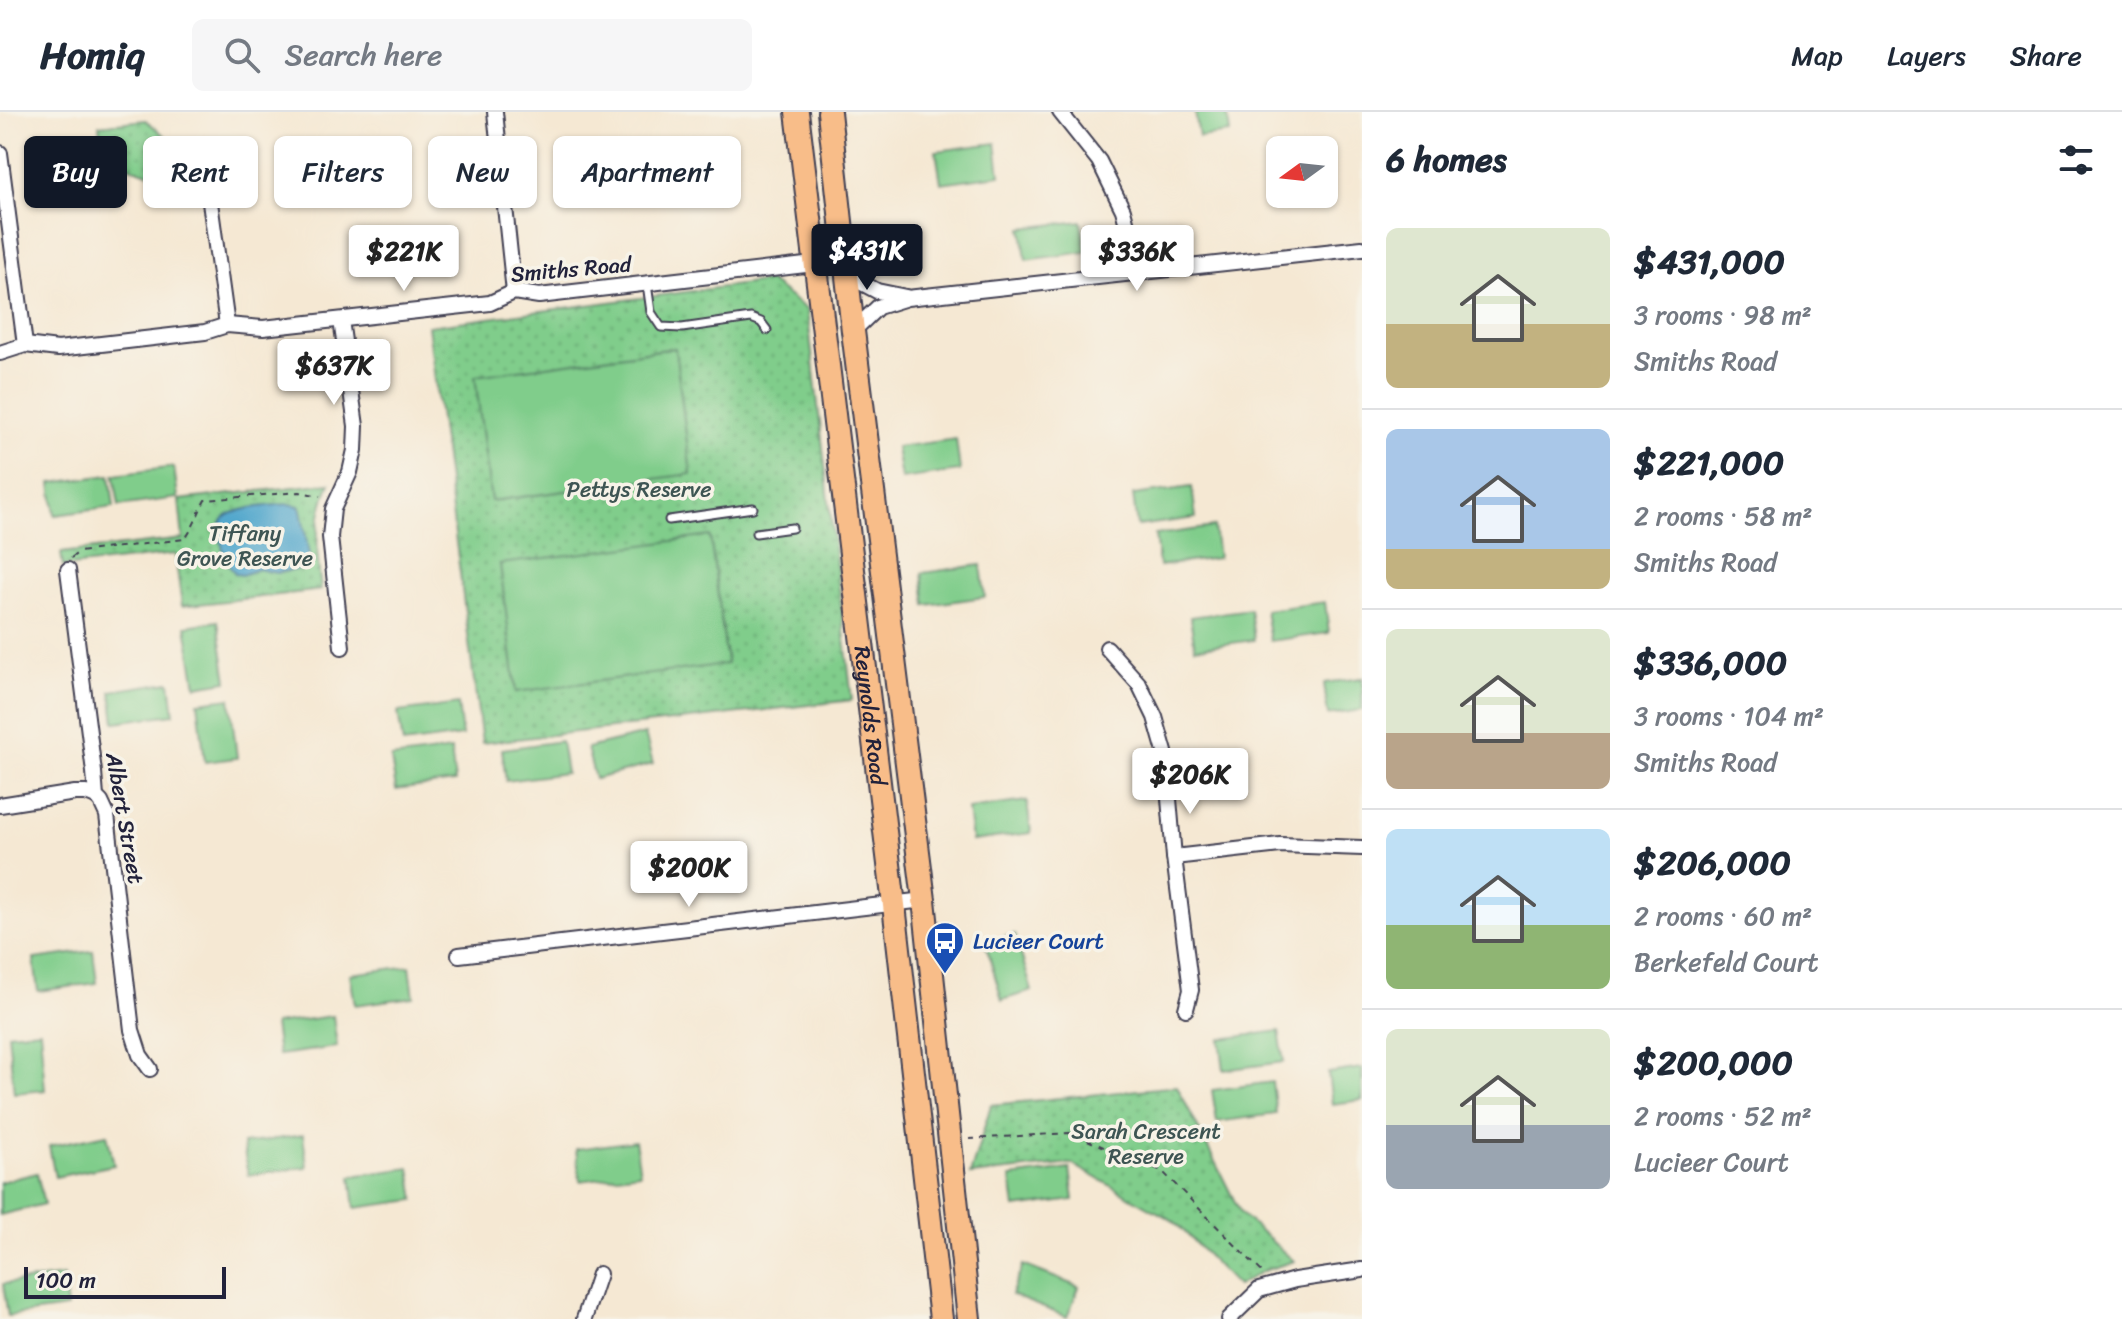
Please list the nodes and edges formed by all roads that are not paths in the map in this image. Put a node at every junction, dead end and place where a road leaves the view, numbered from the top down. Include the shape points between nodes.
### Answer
1 (495, 112) edge
2 (797, 112) edge
3 (829, 112) edge
4 (1060, 112) edge
5 (0, 153) edge
6 (211, 208) edge
7 (1362, 248) edge
8 (814, 264) junction
9 (846, 267) junction
10 (1140, 274) junction
11 (647, 284) junction
12 (514, 292) junction
13 (907, 298) junction
14 (341, 320) junction
15 (227, 325) junction
16 (767, 330) dead end
17 (853, 331) junction
18 (25, 345) junction
19 (0, 353) edge
20 (753, 508) dead end
21 (669, 520) dead end
22 (792, 528) dead end
23 (756, 533) dead end
24 (68, 570) road end
25 (342, 647) dead end
26 (1107, 648) dead end
27 (96, 797) junction
28 (0, 805) edge
29 (1362, 848) edge
30 (1174, 857) junction
31 (924, 900) junction
32 (894, 905) junction
33 (459, 955) dead end
34 (1186, 1009) dead end
35 (150, 1069) dead end
36 (1362, 1270) edge
37 (599, 1274) dead end
38 (584, 1319) edge
39 (941, 1319) edge
40 (969, 1319) edge
41 (1229, 1319) edge

1 - 12 street
2 - 8 main road, Reynolds Road
3 - 9 main road, Reynolds Road
4 - 10 street via 1099,161 1123,210
5 - 18 street
6 - 15 street
7 - 10 street
8 - 9 main road
8 - 11 street, Smiths Road
8 - 32 main road, Reynolds Road
9 - 13 street via 877,291
9 - 17 main road, Reynolds Road
10 - 13 street
11 - 12 street, Smiths Road via 539,296
11 - 16 lane via 651,312 661,327 751,318
12 - 14 street, Smiths Road via 490,303
13 - 17 street via 878,307
14 - 15 street, Smiths Road via 263,328
14 - 25 street via 356,426 350,472 333,509 330,537
15 - 18 street, Smiths Road via 58,349
17 - 31 main road, Reynolds Road
18 - 19 street, Smiths Road
20 - 21 lane
22 - 23 lane
24 - 27 street, Albert Street
26 - 30 street via 1139,684 1155,717 1165,752
27 - 28 street via 75,793
27 - 35 street, Albert Street via 107,815 132,1030
29 - 30 street via 1280,845
30 - 34 street via 1191,990
31 - 32 street
31 - 40 main road, Reynolds Road
32 - 33 street
32 - 39 main road, Reynolds Road
36 - 41 street via 1259,1290
37 - 38 street

